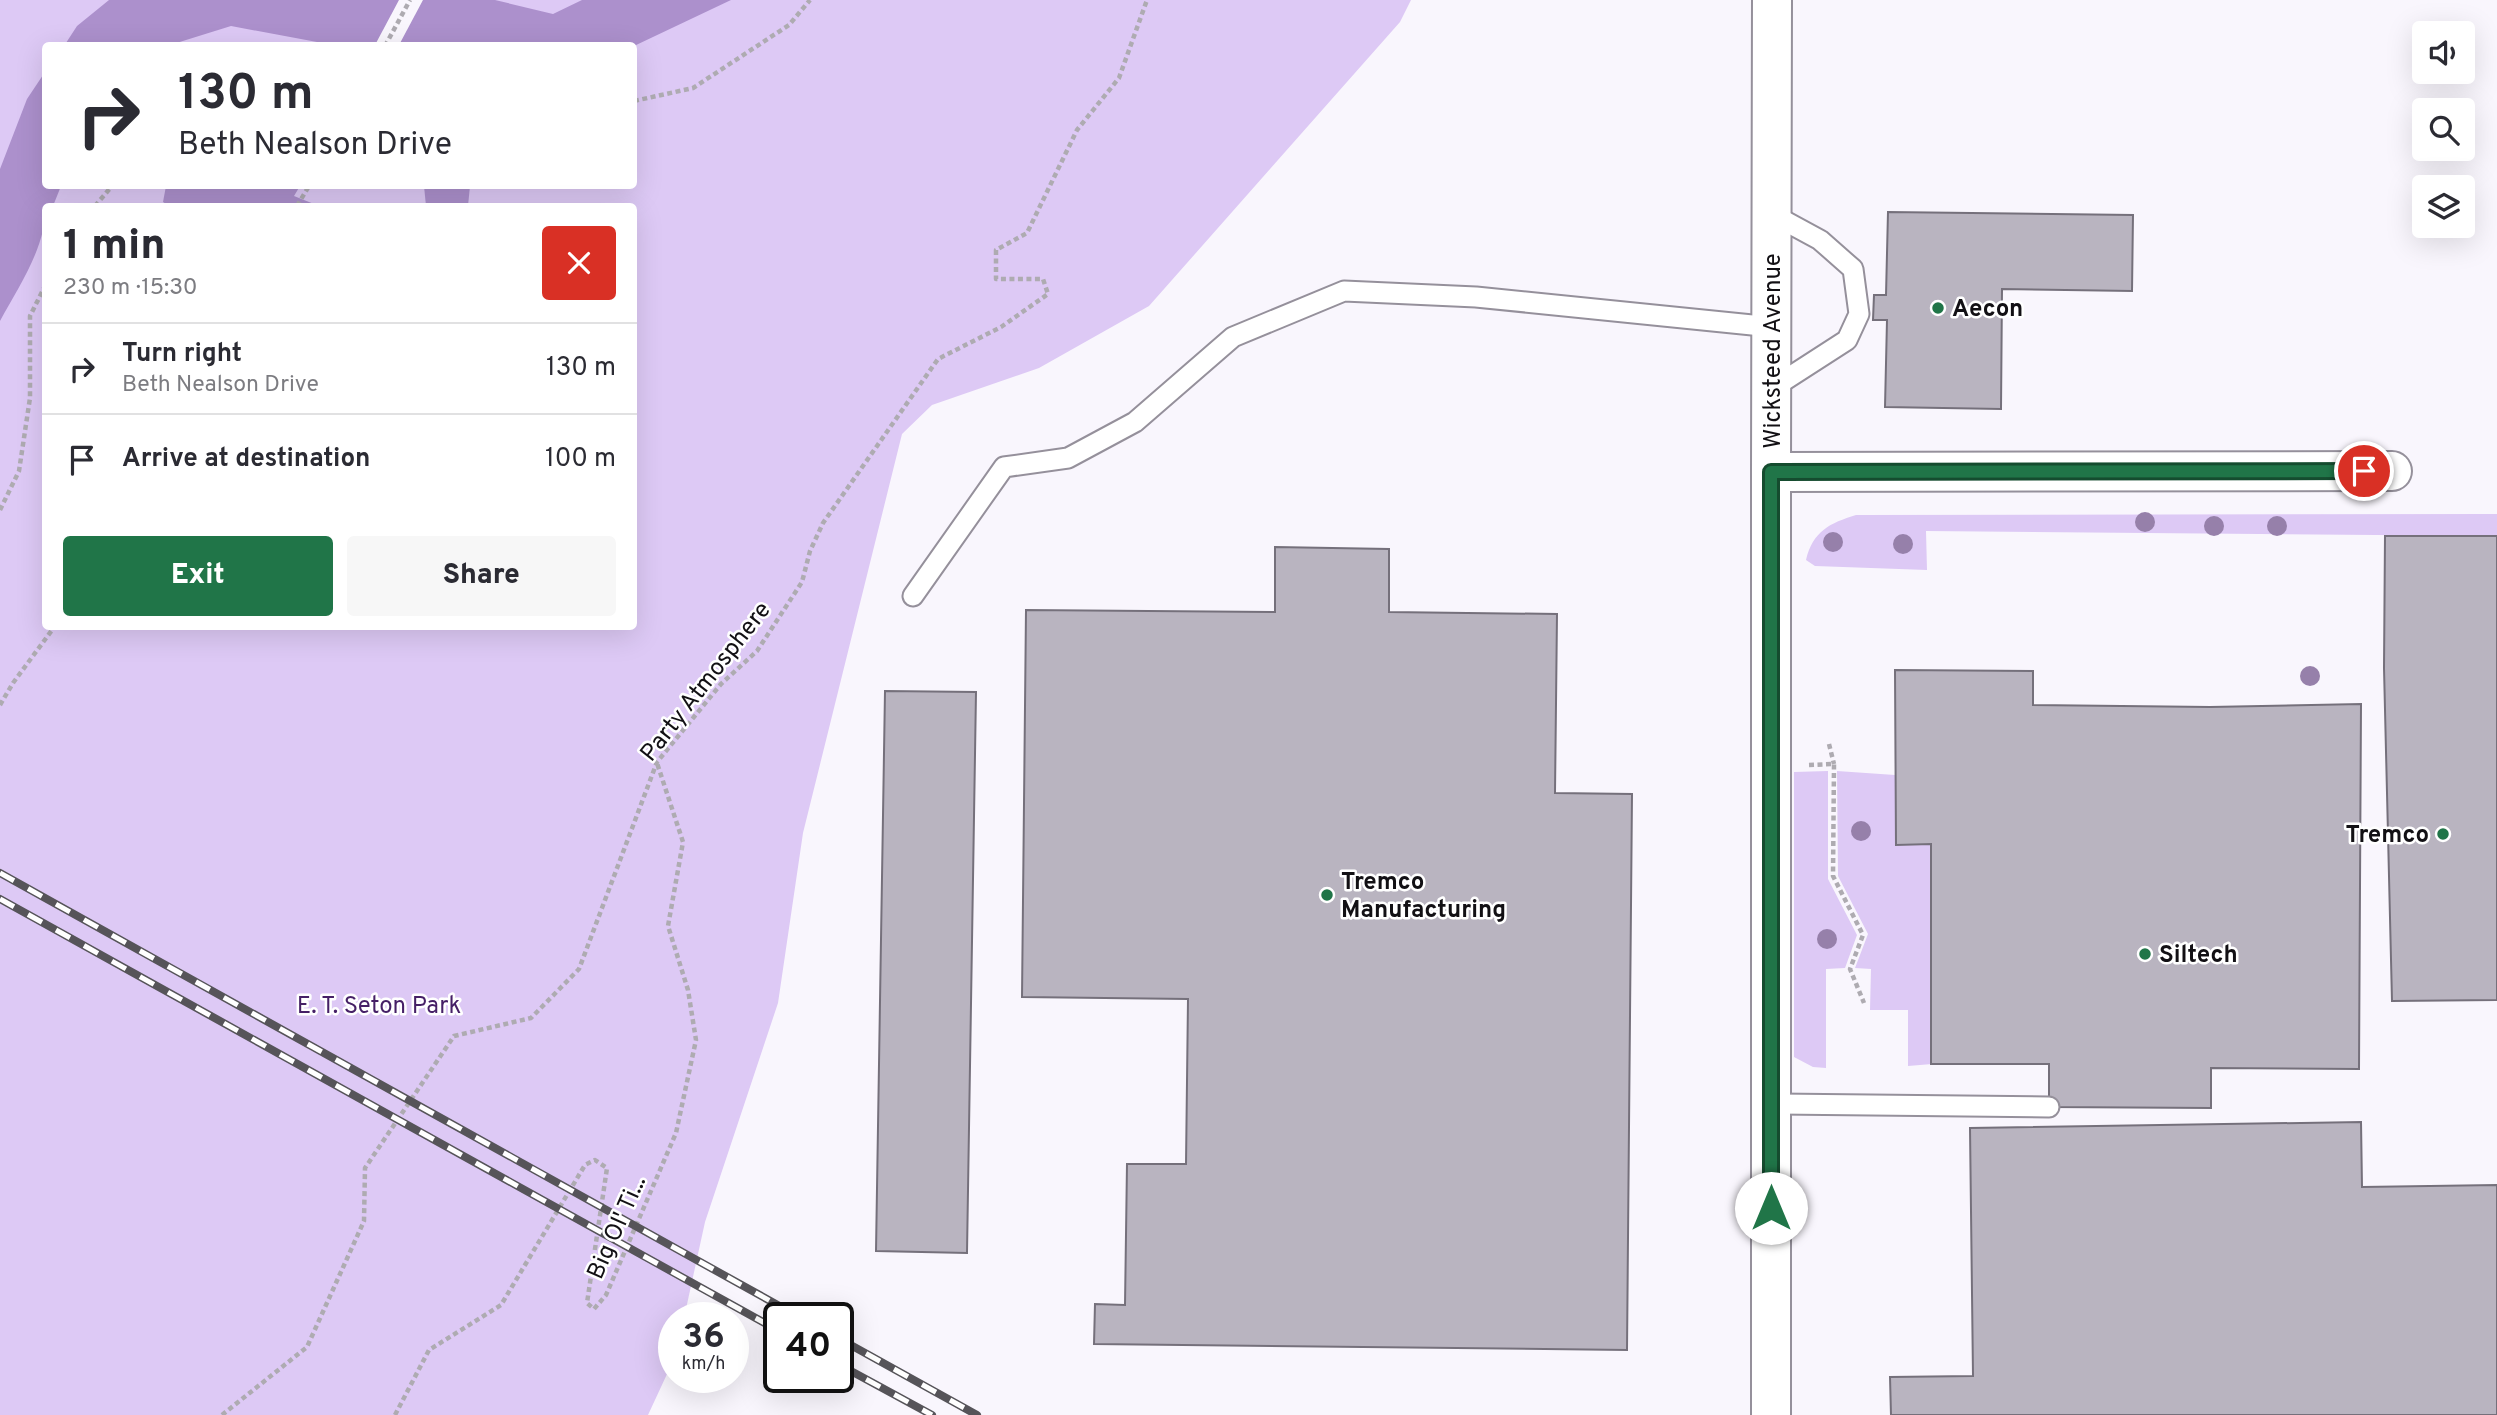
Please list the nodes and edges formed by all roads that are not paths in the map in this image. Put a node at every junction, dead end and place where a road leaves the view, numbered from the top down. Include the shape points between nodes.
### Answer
1 (1772, 0) edge
2 (1772, 214) junction
3 (1772, 327) junction
4 (1772, 389) junction
5 (2392, 471) dead end
6 (1771, 472) junction
7 (913, 596) dead end
8 (1771, 1104) junction
9 (2049, 1107) dead end
10 (1771, 1415) edge

1 - 2 street, Wicksteed Avenue
2 - 3 street, Wicksteed Avenue
2 - 4 lane via 1820,240 1853,269 1858,314 1847,340
3 - 4 street, Wicksteed Avenue
3 - 7 lane via 1476,298 1344,291 1233,337 1135,422 1068,458 1004,467
4 - 6 street, Wicksteed Avenue
5 - 6 street
6 - 8 street, Wicksteed Avenue
8 - 9 lane
8 - 10 street, Wicksteed Avenue

